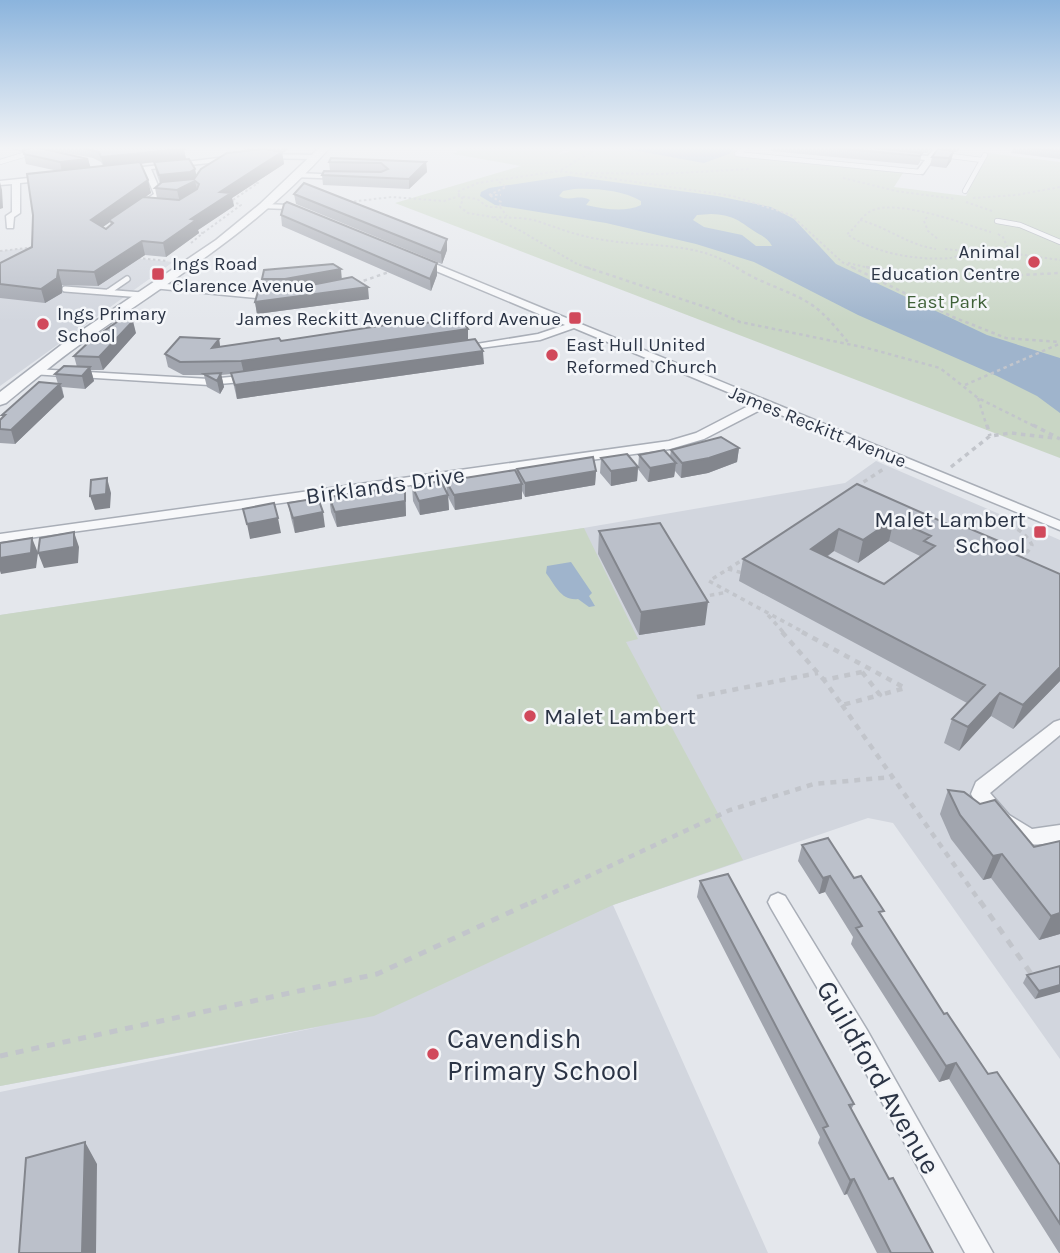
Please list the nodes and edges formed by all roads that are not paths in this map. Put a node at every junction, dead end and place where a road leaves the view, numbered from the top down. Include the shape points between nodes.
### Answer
1 (16, 205) edge
2 (145, 205) edge
3 (151, 205) edge
4 (157, 206) edge
5 (264, 206) joint
6 (129, 215) edge
7 (312, 217) edge
8 (997, 221) dead end
9 (10, 226) dead end
10 (1060, 242) edge
11 (408, 257) edge
12 (127, 279) dead end
13 (155, 286) junction
14 (65, 289) dead end
15 (108, 292) junction
16 (142, 295) junction
17 (287, 297) edge
18 (574, 325) junction
19 (453, 350) edge
20 (35, 372) junction
21 (270, 376) edge
22 (0, 400) edge
23 (762, 404) junction
24 (1060, 526) edge
25 (0, 538) edge
26 (1060, 726) edge
27 (1060, 833) edge
28 (778, 902) dead end
29 (980, 1253) edge

1 - 9 street
2 - 6 street
3 - 4 lane
5 - 7 street
5 - 13 street
8 - 10 lane
11 - 18 street, James Reckitt Avenue
12 - 15 lane
13 - 16 street
13 - 17 street
14 - 15 lane
15 - 16 lane
16 - 20 street
18 - 19 street via 540,337
18 - 23 street, James Reckitt Avenue
20 - 21 street via 209,382
20 - 22 street
23 - 24 street, James Reckitt Avenue
23 - 25 street, Birklands Drive via 700,436 670,445
26 - 27 street via 980,794 1020,832 1034,838
28 - 29 street, Guildford Avenue

